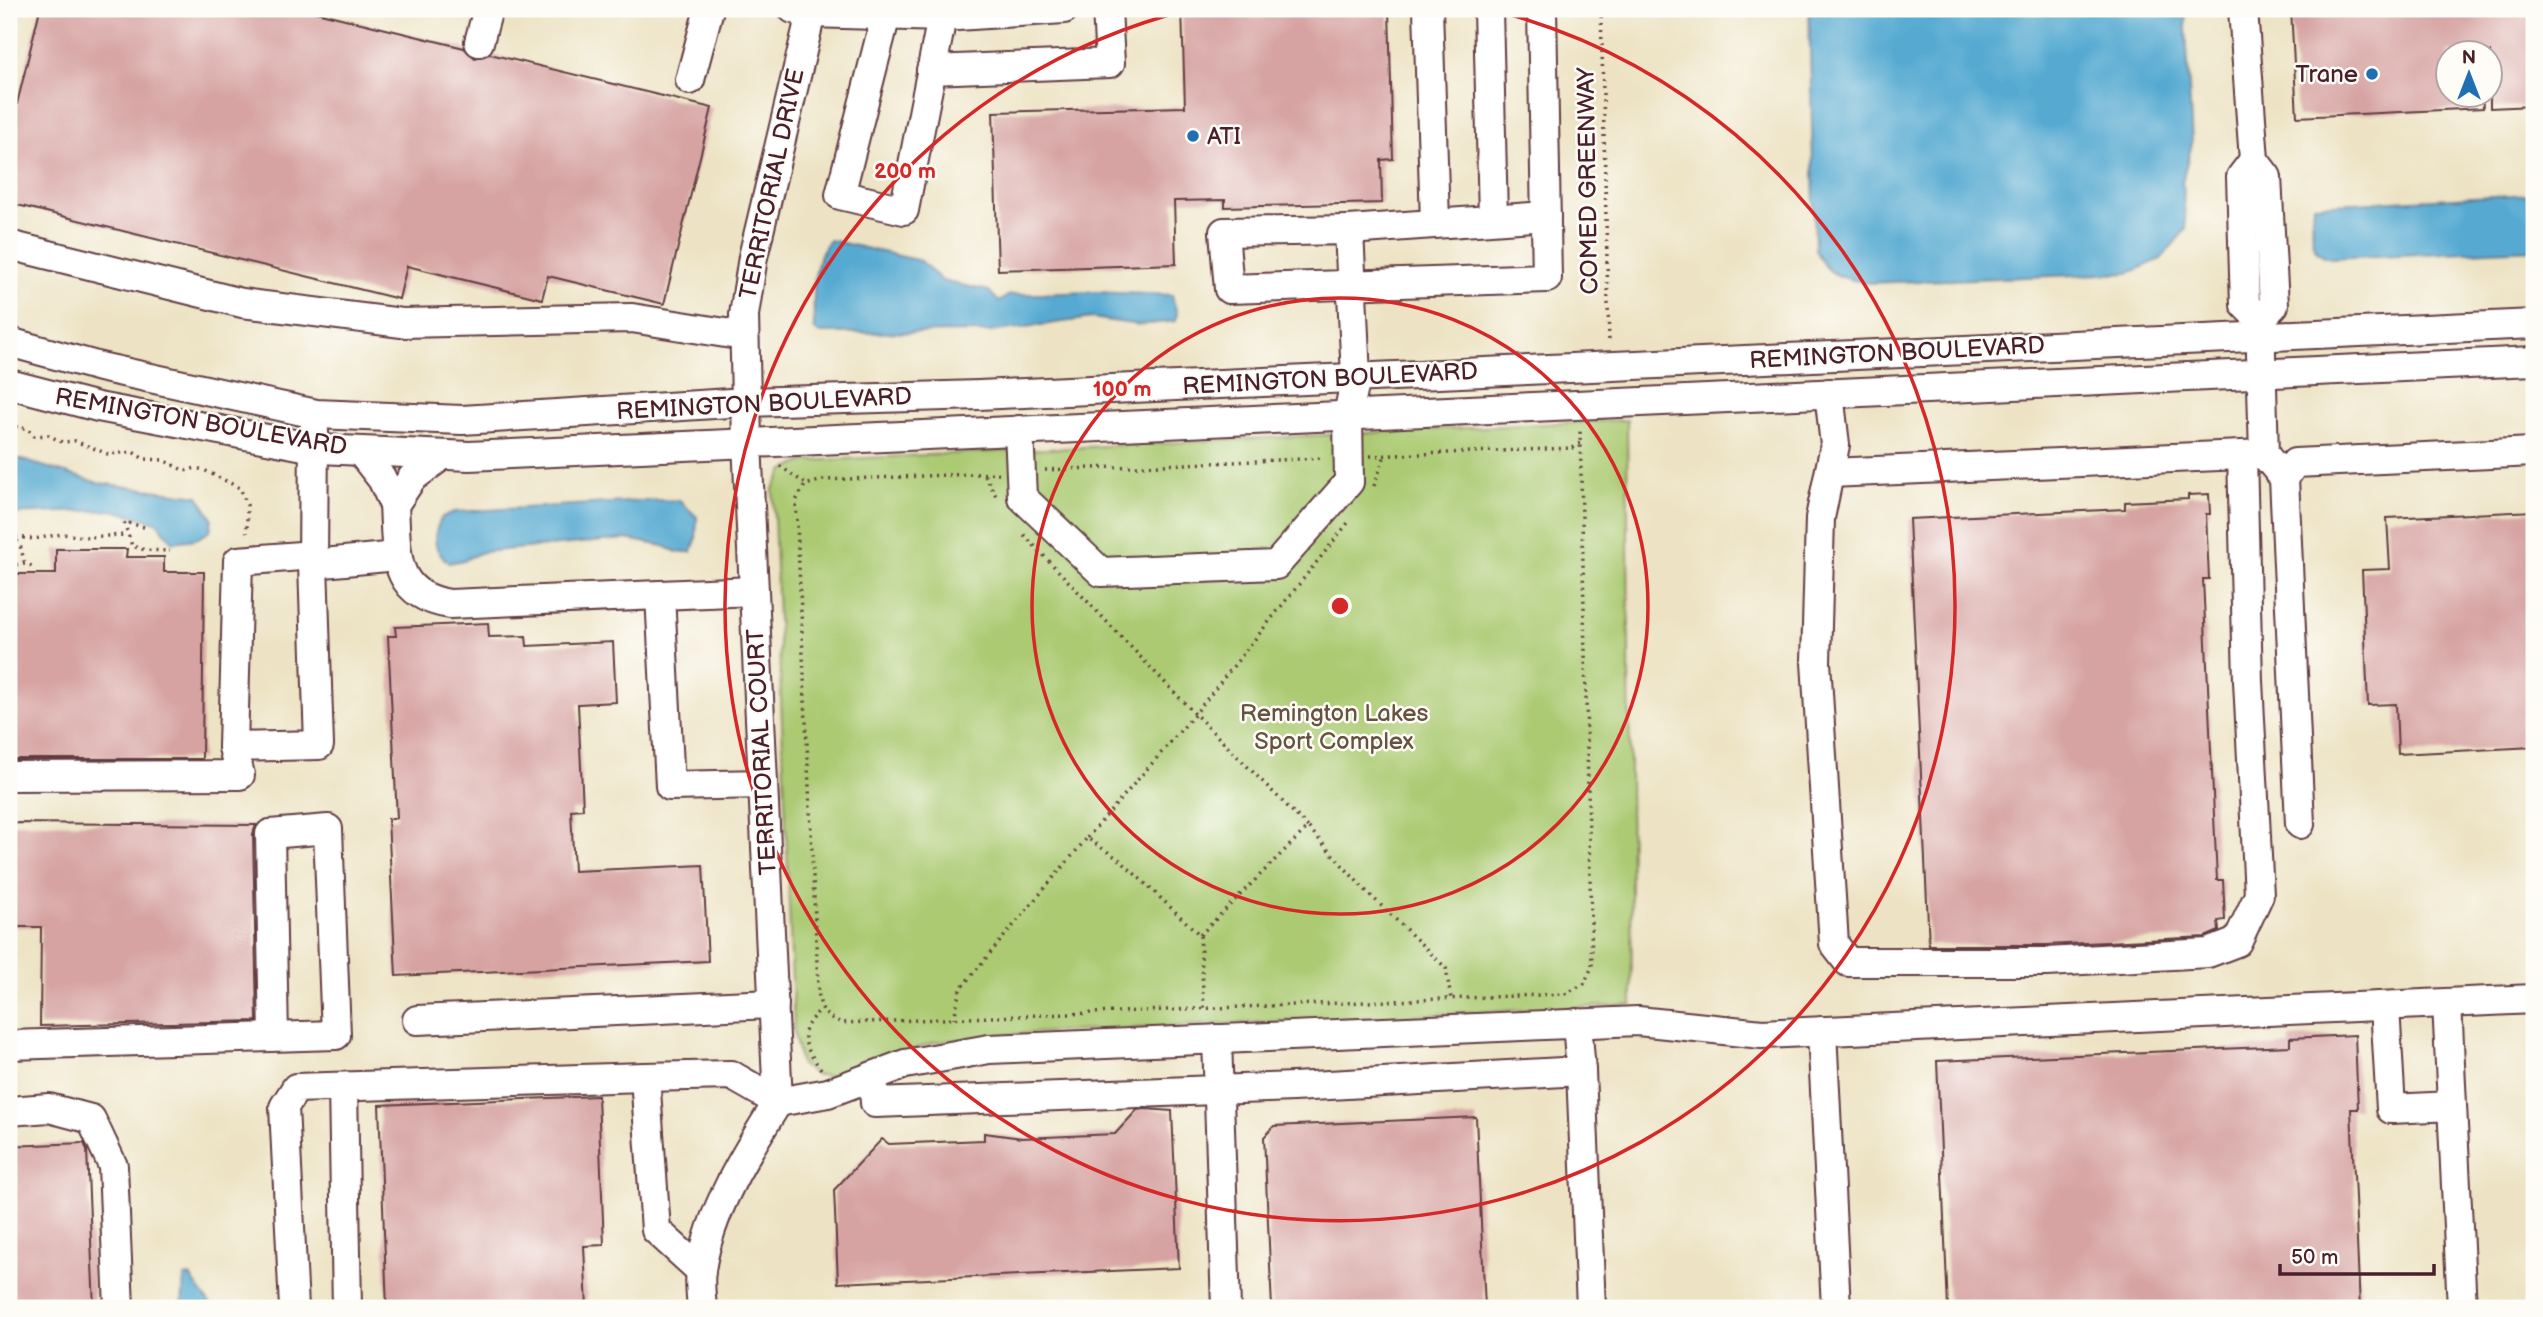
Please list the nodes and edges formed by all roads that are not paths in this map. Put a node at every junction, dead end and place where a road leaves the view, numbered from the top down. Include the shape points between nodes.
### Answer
1 (488, 9) edge
2 (709, 9) edge
3 (1064, 9) edge
4 (1107, 9) edge
5 (1428, 9) edge
6 (1488, 9) edge
7 (1542, 9) edge
8 (2243, 9) edge
9 (805, 10) edge
10 (900, 13) edge
11 (942, 16) junction
12 (479, 43) dead end
13 (931, 70) junction
14 (690, 80) dead end
15 (1546, 216) junction
16 (1493, 219) junction
17 (1435, 222) junction
18 (1349, 230) junction
19 (9, 245) edge
20 (1350, 286) junction
21 (2534, 324) edge
22 (2260, 328) junction
23 (744, 335) junction
24 (9, 342) edge
25 (2534, 361) edge
26 (2262, 373) junction
27 (1356, 377) junction
28 (9, 384) edge
29 (1829, 393) junction
30 (746, 402) junction
31 (316, 414) junction
32 (1348, 415) junction
33 (1019, 430) junction
34 (747, 442) junction
35 (312, 447) junction
36 (360, 451) junction
37 (2534, 452) edge
38 (443, 455) junction
39 (2253, 455) junction
40 (1830, 473) junction
41 (2284, 478) junction
42 (394, 505) junction
43 (397, 556) junction
44 (313, 560) junction
45 (754, 591) junction
46 (660, 596) junction
47 (233, 747) junction
48 (9, 776) edge
49 (763, 784) junction
50 (2300, 824) dead end
51 (2534, 999) edge
52 (2446, 1003) junction
53 (774, 1004) junction
54 (2385, 1006) junction
55 (416, 1020) dead end
56 (1577, 1023) junction
57 (1822, 1031) junction
58 (274, 1037) junction
59 (1217, 1039) junction
60 (9, 1045) edge
61 (1581, 1071) junction
62 (873, 1076) junction
63 (645, 1077) junction
64 (342, 1087) junction
65 (1219, 1090) junction
66 (778, 1102) junction
67 (2452, 1106) junction
68 (9, 1111) edge
69 (701, 1271) junction
70 (119, 1308) edge
71 (294, 1308) edge
72 (347, 1308) edge
73 (702, 1308) edge
74 (1226, 1308) edge
75 (1591, 1308) edge
76 (1836, 1308) edge
77 (2462, 1308) edge

1 - 12 street
2 - 14 street
3 - 11 street
4 - 13 street via 1110,63
5 - 17 street
6 - 16 street
7 - 15 street
8 - 22 street via 2254,160 2267,177 2274,305
9 - 10 street
9 - 23 street, TERRITORIAL DRIVE via 753,257
10 - 11 street
10 - 13 street via 840,195 904,210
11 - 13 street
15 - 16 street
15 - 20 street via 1547,278
16 - 17 street
17 - 18 street
18 - 20 street
18 - 20 street via 1224,232 1229,289
19 - 23 street via 242,303 402,323 632,318
20 - 27 street
21 - 22 street, REMINGTON BOULEVARD
22 - 26 street
22 - 27 street, REMINGTON BOULEVARD
23 - 30 street, TERRITORIAL DRIVE
24 - 31 street, REMINGTON BOULEVARD via 100,367
25 - 26 street, REMINGTON BOULEVARD
26 - 29 street, REMINGTON BOULEVARD
26 - 39 street
27 - 30 street, REMINGTON BOULEVARD
27 - 32 street
28 - 35 street, REMINGTON BOULEVARD via 98,407
29 - 32 street, REMINGTON BOULEVARD
29 - 40 street via 1835,445
30 - 31 street, REMINGTON BOULEVARD via 462,420
30 - 34 street, TERRITORIAL COURT
31 - 35 street
32 - 33 street, REMINGTON BOULEVARD
32 - 33 street via 1349,482 1276,565 1101,572 1023,498
33 - 34 street, REMINGTON BOULEVARD
34 - 38 street, REMINGTON BOULEVARD
34 - 45 street, TERRITORIAL COURT
35 - 36 street, REMINGTON BOULEVARD
35 - 44 street
36 - 38 street, REMINGTON BOULEVARD
36 - 42 street via 383,479
37 - 41 street via 2295,463
38 - 42 street via 412,478
39 - 40 street
39 - 40 street via 2248,681 2259,895 2237,942 2208,953 2047,962 1847,962 1834,944 1816,662 1820,518
39 - 41 street
41 - 50 street
42 - 43 street
43 - 44 street
43 - 46 street via 405,580 417,593 450,604
44 - 47 street via 238,561
44 - 47 street via 319,746
45 - 46 street
45 - 49 street, TERRITORIAL COURT
46 - 49 street via 670,786
47 - 48 street via 240,775
49 - 53 street, TERRITORIAL COURT
51 - 52 street
52 - 54 street
52 - 67 street
53 - 55 street
53 - 66 street, TERRITORIAL COURT
54 - 57 street
54 - 67 street via 2391,1109
56 - 57 street via 1638,1021 1762,1034
56 - 59 street
56 - 61 street
57 - 76 street
58 - 58 street via 270,834 328,829 336,1035
58 - 60 street
59 - 62 street via 989,1049
59 - 65 street
61 - 65 street
61 - 75 street
62 - 65 street via 876,1103
62 - 66 street via 828,1093
63 - 64 street
63 - 66 street via 731,1075
63 - 69 street via 656,1230
64 - 71 street via 296,1088 284,1107
64 - 72 street
65 - 74 street
66 - 69 street via 714,1221
67 - 77 street
68 - 70 street via 49,1108 91,1119 113,1166
69 - 73 street

